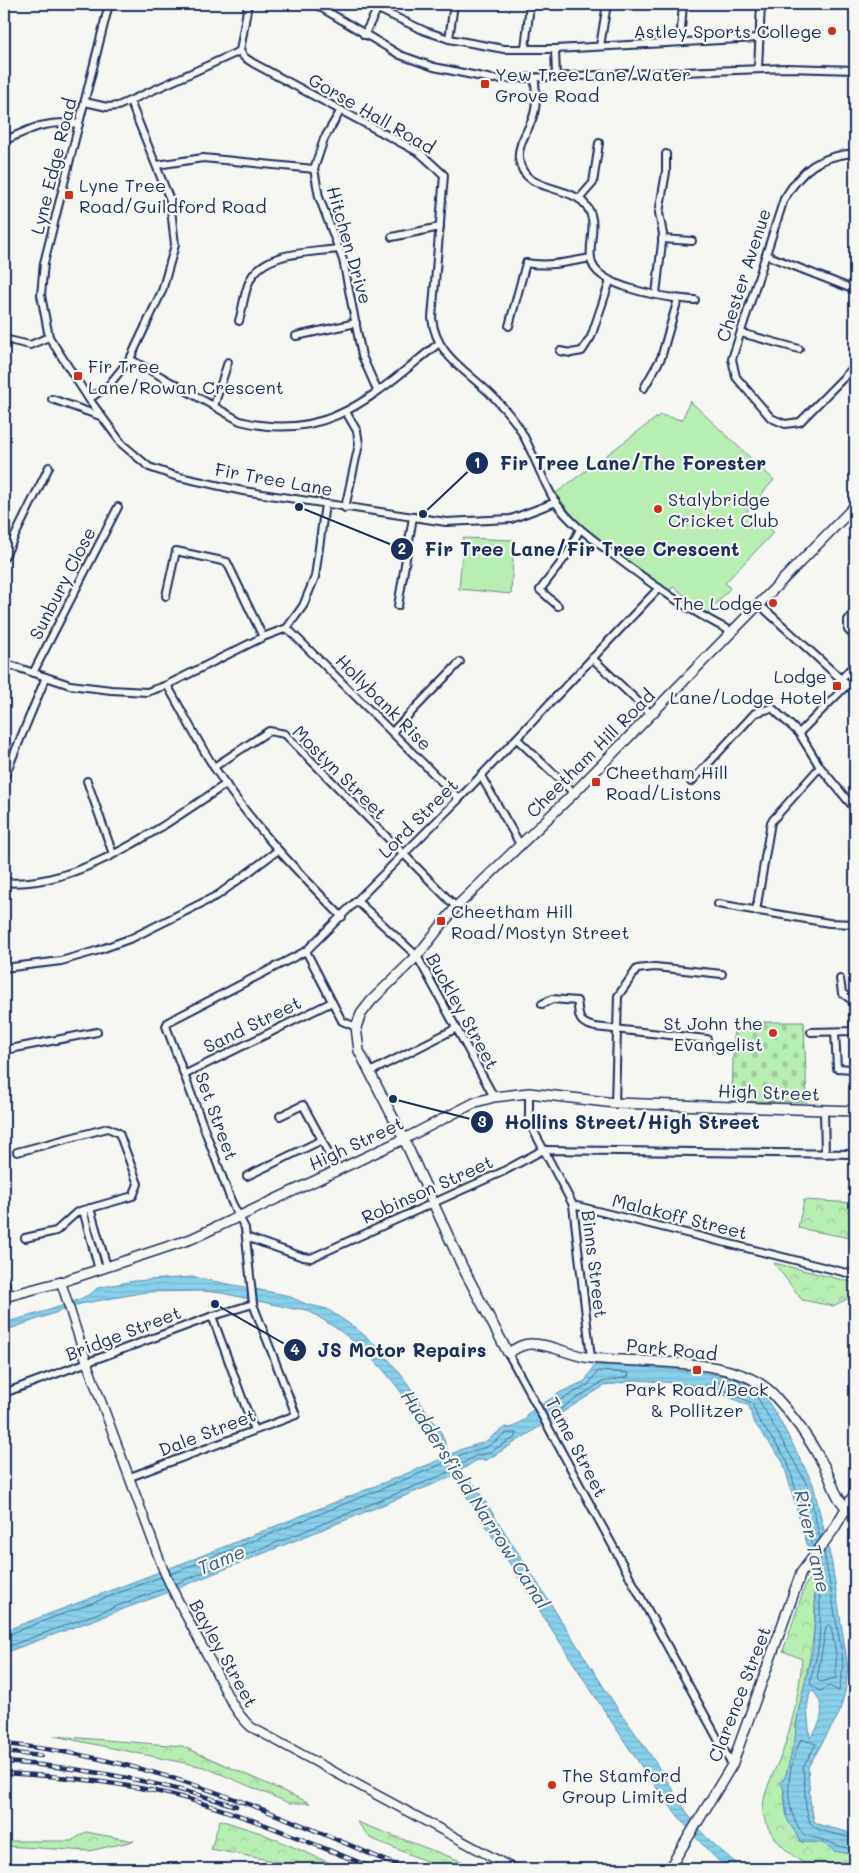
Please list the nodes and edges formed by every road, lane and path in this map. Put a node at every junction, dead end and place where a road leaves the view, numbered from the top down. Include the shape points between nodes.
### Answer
1 (110, 4) edge
2 (248, 4) edge
3 (315, 4) edge
4 (454, 4) edge
5 (530, 4) edge
6 (606, 4) edge
7 (684, 4) edge
8 (761, 4) edge
9 (379, 7) edge
10 (364, 35) junction
11 (758, 38) junction
12 (449, 39) junction
13 (680, 42) junction
14 (600, 46) junction
15 (525, 49) junction
16 (555, 49) junction
17 (240, 51) junction
18 (758, 69) junction
19 (855, 70) edge
20 (556, 76) junction
21 (535, 78) junction
22 (130, 101) junction
23 (85, 102) junction
24 (341, 110) junction
25 (79, 124) junction
26 (4, 141) edge
27 (599, 143) dead end
28 (855, 153) edge
29 (666, 154) dead end
30 (157, 165) junction
31 (314, 170) junction
32 (579, 199) junction
33 (440, 227) junction
34 (392, 237) dead end
35 (662, 239) junction
36 (692, 241) dead end
37 (338, 249) junction
38 (766, 255) junction
39 (590, 258) junction
40 (610, 281) junction
41 (855, 290) edge
42 (656, 294) junction
43 (678, 299) junction
44 (695, 300) dead end
45 (239, 321) dead end
46 (356, 322) junction
47 (509, 326) dead end
48 (740, 333) junction
49 (296, 336) dead end
50 (48, 337) junction
51 (4, 338) edge
52 (438, 344) junction
53 (560, 350) dead end
54 (799, 350) dead end
55 (130, 359) junction
56 (228, 362) dead end
57 (855, 366) edge
58 (644, 388) dead end
59 (377, 390) junction
60 (52, 399) dead end
61 (89, 399) junction
62 (214, 406) junction
63 (346, 412) junction
64 (100, 416) junction
65 (49, 466) dead end
66 (556, 502) junction
67 (325, 504) junction
68 (855, 506) edge
69 (118, 507) dead end
70 (345, 508) junction
71 (413, 517) junction
72 (580, 529) junction
73 (4, 558) edge
74 (658, 588) junction
75 (166, 596) dead end
76 (760, 605) junction
77 (398, 606) dead end
78 (558, 606) dead end
79 (855, 612) edge
80 (287, 628) junction
81 (733, 632) junction
82 (263, 637) junction
83 (855, 637) edge
84 (592, 658) junction
85 (460, 662) dead end
86 (4, 663) edge
87 (855, 664) edge
88 (33, 672) junction
89 (46, 677) junction
90 (841, 679) junction
91 (167, 685) junction
92 (847, 685) junction
93 (855, 692) edge
94 (651, 714) junction
95 (393, 731) junction
96 (799, 733) junction
97 (517, 738) junction
98 (214, 767) junction
99 (820, 767) junction
100 (481, 776) junction
101 (4, 778) edge
102 (87, 781) dead end
103 (692, 782) dead end
104 (226, 784) junction
105 (574, 793) junction
106 (459, 799) junction
107 (855, 809) edge
108 (520, 846) junction
109 (277, 851) junction
110 (113, 854) junction
111 (402, 855) junction
112 (4, 882) edge
113 (357, 902) junction
114 (718, 904) dead end
115 (456, 907) junction
116 (756, 910) junction
117 (342, 918) junction
118 (855, 924) edge
119 (306, 951) junction
120 (416, 956) junction
121 (4, 968) edge
122 (722, 974) dead end
123 (840, 979) dead end
124 (332, 1002) junction
125 (542, 1004) dead end
126 (166, 1026) joint
127 (356, 1027) junction
128 (455, 1029) junction
129 (616, 1030) junction
130 (855, 1031) edge
131 (97, 1032) dead end
132 (812, 1032) dead end
133 (835, 1032) junction
134 (707, 1039) dead end
135 (4, 1052) edge
136 (853, 1069) dead end
137 (370, 1072) junction
138 (186, 1074) junction
139 (529, 1093) junction
140 (494, 1097) junction
141 (615, 1103) junction
142 (824, 1111) junction
143 (855, 1111) edge
144 (280, 1116) dead end
145 (404, 1139) junction
146 (322, 1140) junction
147 (543, 1150) junction
148 (17, 1152) dead end
149 (825, 1154) junction
150 (855, 1154) edge
151 (336, 1170) junction
152 (246, 1176) dead end
153 (432, 1203) junction
154 (572, 1205) junction
155 (90, 1208) junction
156 (83, 1210) junction
157 (240, 1217) junction
158 (246, 1237) junction
159 (26, 1238) dead end
160 (103, 1269) junction
161 (855, 1275) edge
162 (4, 1279) edge
163 (61, 1282) junction
164 (6, 1296) edge
165 (253, 1304) junction
166 (212, 1316) junction
167 (508, 1353) junction
168 (591, 1358) junction
169 (87, 1363) junction
170 (4, 1393) edge
171 (296, 1415) joint
172 (254, 1430) junction
173 (130, 1477) junction
174 (855, 1493) edge
175 (847, 1509) junction
176 (855, 1514) edge
177 (732, 1764) junction
178 (514, 1869) edge
179 (669, 1869) edge

1 - 23 street, Lyne Edge Road
2 - 17 street
3 - 10 street
4 - 12 street
5 - 15 street
6 - 14 street
7 - 13 street
8 - 11 street
9 - 10 street
9 - 12 street
10 - 21 street via 400,55 434,67 492,79
11 - 13 street
11 - 18 street
12 - 15 street via 504,49
13 - 14 street
14 - 16 street
15 - 16 street
16 - 20 street
17 - 22 street
17 - 24 street, Gorse Hall Road via 253,63
18 - 19 street
18 - 20 street
20 - 21 street
21 - 32 street via 535,110 519,151 519,161 525,173 537,184
22 - 23 street via 112,108
22 - 30 street
23 - 25 street, Lyne Edge Road
24 - 31 street, Hitchen Drive via 324,138
24 - 33 street, Gorse Hall Road via 420,153 444,175
25 - 26 street via 41,124
25 - 50 street, Lyne Edge Road via 44,263 41,295
27 - 32 street via 593,183
28 - 38 street, Chester Avenue via 826,158 800,176 784,199
29 - 35 street via 659,213 664,234
30 - 31 street via 202,158
30 - 55 street via 170,200 175,245 162,291
31 - 37 street, Hitchen Drive via 318,197
32 - 39 street via 594,225
33 - 34 street
33 - 52 street, Gorse Hall Road via 432,318
35 - 36 street
35 - 42 street
37 - 45 street via 275,259 258,268 250,280
37 - 46 street, Hitchen Drive
38 - 41 street
38 - 48 street, Chester Avenue
39 - 40 street via 598,274
39 - 47 street via 539,265 526,259
40 - 42 street
40 - 53 street via 591,337 582,352
42 - 43 street
43 - 44 street
43 - 58 street via 661,358
46 - 49 street
46 - 59 street, Hitchen Drive via 362,356
48 - 54 street
48 - 57 street, Chester Avenue via 732,359 736,377 771,418 785,424 800,422
50 - 51 street via 30,345
50 - 61 street, Fir Tree Lane
52 - 59 street
52 - 66 street, Gorse Hall Road via 488,392 521,430
55 - 61 street via 108,386
55 - 62 street
56 - 62 street
59 - 63 street
60 - 64 street
61 - 64 street, Fir Tree Lane
62 - 63 street via 240,421 278,428 325,421
63 - 70 street via 357,431 359,444
64 - 67 street, Fir Tree Lane via 139,460 159,471
65 - 73 street
66 - 71 street, Fir Tree Lane via 510,519 492,521 446,522
66 - 72 street, Gorse Hall Road
67 - 70 street, Fir Tree Lane
67 - 80 street via 315,577 303,606
68 - 76 main road, Cheetham Hill Road
69 - 88 street, Sunbury Close
70 - 71 street, Fir Tree Lane
71 - 77 street
72 - 74 street, Gorse Hall Road
72 - 78 street via 568,555 540,590
74 - 81 street, Gorse Hall Road
74 - 84 street, Lord Street
75 - 82 street via 176,551 227,562
76 - 81 main road, Cheetham Hill Road
76 - 90 street
79 - 83 street via 848,620 848,630
80 - 82 street
80 - 95 street, Hollybank Rise
81 - 94 main road, Cheetham Hill Road
82 - 91 street
84 - 94 street
84 - 97 street, Lord Street
85 - 95 street
86 - 88 street
87 - 90 street
88 - 89 street
89 - 91 street via 70,685 111,690 147,692
89 - 101 street
90 - 92 street
91 - 98 street
92 - 93 street
92 - 96 street
94 - 105 main road, Cheetham Hill Road
95 - 106 street, Hollybank Rise
96 - 99 street
96 - 103 street via 772,708 755,713
97 - 100 street, Lord Street
97 - 105 street
98 - 104 street
98 - 111 street, Mostyn Street via 269,731 284,734
99 - 107 street
99 - 116 street via 771,822
100 - 106 street, Lord Street
100 - 108 street
102 - 110 street
104 - 109 street
104 - 110 street via 135,844
105 - 108 main road, Cheetham Hill Road
106 - 111 street, Lord Street
108 - 115 main road, Cheetham Hill Road
109 - 117 street
109 - 121 street via 218,895 132,938 61,961
110 - 112 street via 59,875
111 - 113 street, Lord Street
111 - 115 street, Mostyn Street
113 - 117 street, Lord Street
113 - 120 street, Buckley Street
114 - 116 street
115 - 120 main road, Cheetham Hill Road
116 - 118 street via 829,923
117 - 119 street, Lord Street
119 - 124 street
119 - 126 street, Lord Street via 168,1022
120 - 127 main road, Cheetham Hill Road via 371,1001
120 - 128 street, Buckley Street
122 - 129 street via 655,967 637,969 618,996
123 - 130 street via 842,993 853,1001
124 - 127 street via 342,1021
124 - 138 street, Sand Street
125 - 129 street via 552,1000 577,1001 579,1019 583,1023
126 - 138 street, Set Street
127 - 137 main road, Tame Street via 359,1051
128 - 137 street
128 - 140 street, Buckley Street
129 - 134 street
129 - 141 street
130 - 133 street
131 - 135 street via 10,1048
132 - 133 street
133 - 136 street via 837,1068
137 - 145 main road, Tame Street
138 - 157 street, Set Street via 232,1203
139 - 140 main road, High Street
139 - 141 main road, High Street
139 - 147 street, Binns Street via 529,1122
140 - 145 main road, High Street via 476,1102
141 - 142 main road, High Street
142 - 143 main road, High Street
142 - 149 street
144 - 146 street via 303,1105
145 - 151 main road, High Street
145 - 153 main road, Tame Street
146 - 151 street
146 - 152 street
147 - 149 street, Robinson Street
147 - 153 street, Robinson Street
147 - 154 street, Binns Street
148 - 155 street via 108,1128 119,1133 138,1184 133,1196
149 - 150 street, Robinson Street
151 - 157 main road, High Street
153 - 158 street, Robinson Street via 311,1258
153 - 167 main road, Tame Street
154 - 161 street, Malakoff Street
154 - 168 street, Binns Street
155 - 156 street
155 - 160 street
156 - 159 street via 56,1231
156 - 160 street
157 - 158 street, Set Street
157 - 160 main road, High Street via 191,1239
158 - 165 street, Set Street
160 - 163 main road, High Street
162 - 164 street
163 - 164 main road, High Street
163 - 169 street, Bayley Street
165 - 166 street, Bridge Street
165 - 171 street, Set Street
166 - 169 street, Bridge Street
166 - 172 street
167 - 168 main road, Park Road via 532,1344
167 - 177 street, Tame Street
168 - 175 main road, Park Road via 688,1363 732,1373 761,1384 776,1398 814,1449 839,1500
169 - 170 street, Bridge Street
169 - 173 street, Bayley Street
171 - 172 street, Dale Street
172 - 173 street, Dale Street
173 - 178 street, Bayley Street via 174,1594 242,1719 251,1727
174 - 175 main road, Clarence Street
175 - 176 main road, Park Road
175 - 177 main road, Clarence Street via 801,1574
177 - 179 main road, Clarence Street

